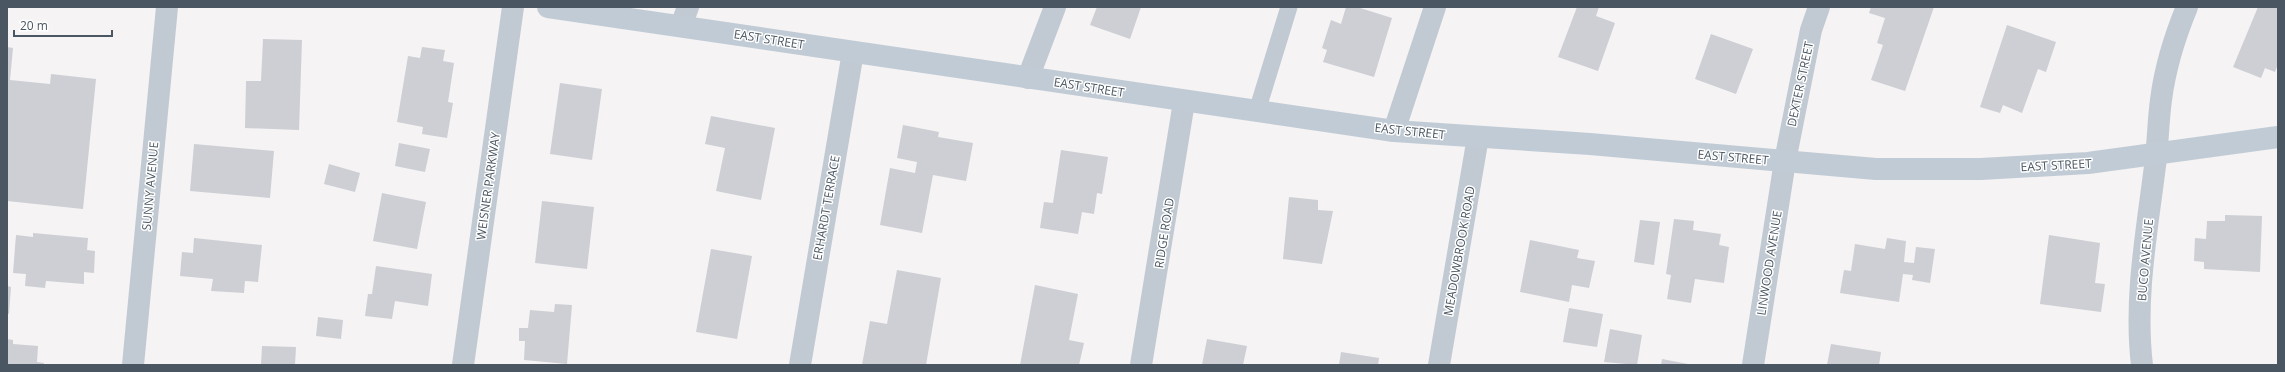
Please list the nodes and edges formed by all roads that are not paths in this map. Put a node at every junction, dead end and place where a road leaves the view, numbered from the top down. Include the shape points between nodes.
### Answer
1 (167, 7) edge
2 (513, 7) edge
3 (548, 7) edge
4 (1055, 7) edge
5 (1289, 7) edge
6 (1435, 7) edge
7 (1819, 7) edge
8 (2187, 7) edge
9 (684, 17) edge
10 (853, 52) junction
11 (1028, 78) junction
12 (1184, 102) junction
13 (1257, 112) junction
14 (1394, 131) junction
15 (1478, 137) junction
16 (2278, 137) edge
17 (2157, 155) junction
18 (1785, 161) junction
19 (133, 365) edge
20 (463, 365) edge
21 (800, 365) edge
22 (1141, 365) edge
23 (1439, 365) edge
24 (1753, 365) edge
25 (2142, 365) edge

1 - 19 street, SUNNY AVENUE
2 - 20 street, WEISNER PARKWAY
3 - 9 main road, EAST STREET
4 - 11 street
5 - 13 lane
6 - 14 street
7 - 18 street, DEXTER STREET via 1811,30
8 - 17 street, BUCO AVENUE via 2176,34 2161,99
9 - 10 main road, EAST STREET
10 - 11 main road, EAST STREET
10 - 21 street, ERHARDT TERRACE
11 - 12 main road, EAST STREET
12 - 13 main road, EAST STREET
12 - 22 street, RIDGE ROAD
13 - 14 main road, EAST STREET
14 - 15 main road, EAST STREET
15 - 18 main road, EAST STREET
15 - 23 street, MEADOWBROOK ROAD
16 - 17 main road, EAST STREET
17 - 18 main road, EAST STREET via 2088,163 1981,169 1876,169
17 - 25 street, BUCO AVENUE via 2142,267
18 - 24 street, LINWOOD AVENUE

